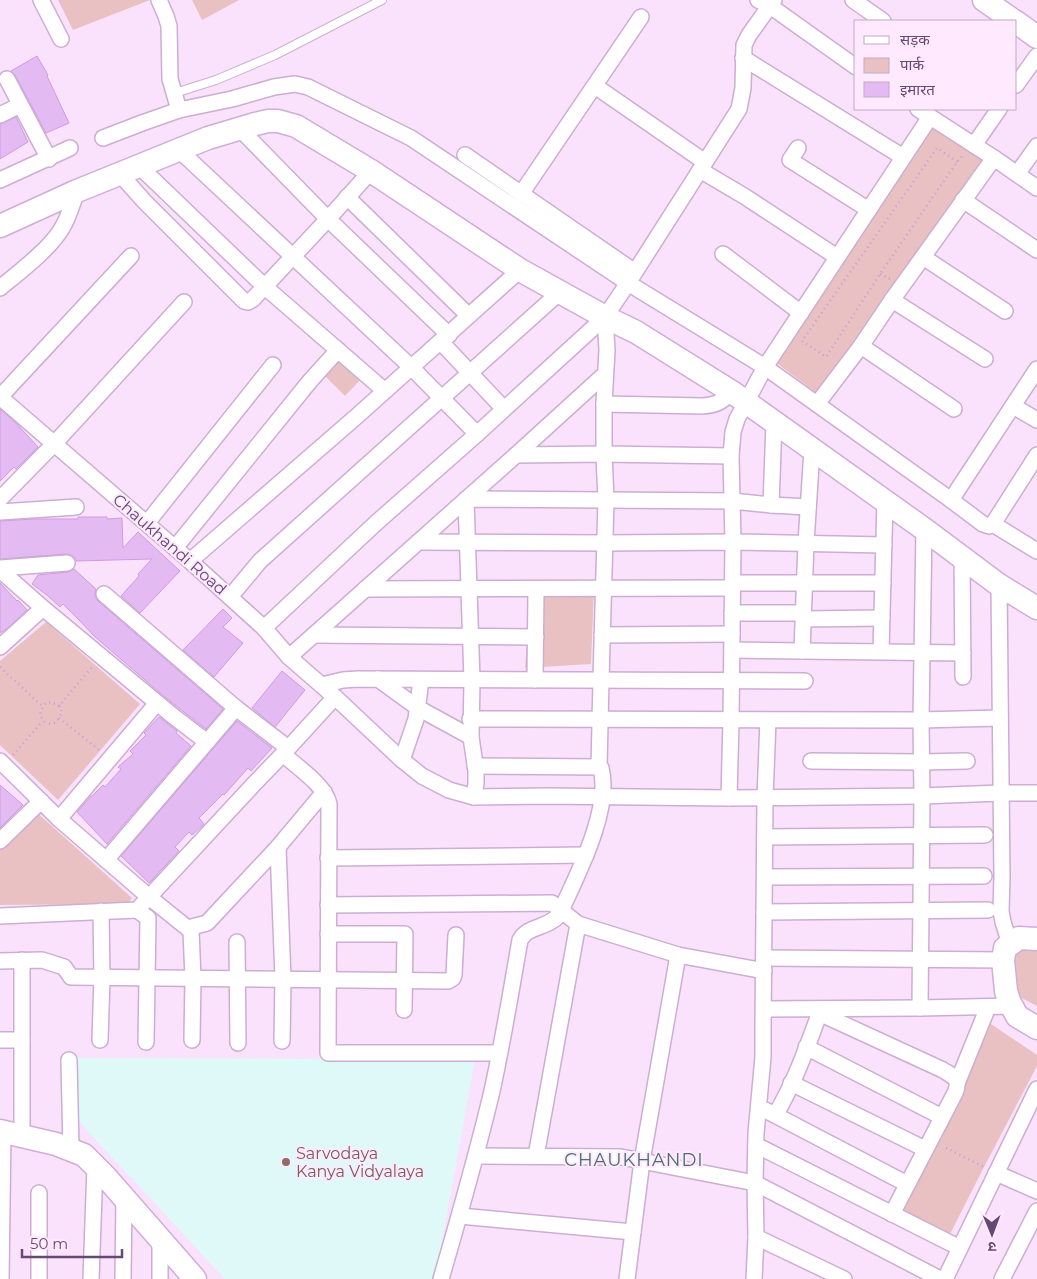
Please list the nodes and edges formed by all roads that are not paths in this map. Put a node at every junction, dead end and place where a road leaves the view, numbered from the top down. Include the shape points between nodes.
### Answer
1 (41, 0) edge
2 (159, 0) edge
3 (382, 0) edge
4 (853, 0) edge
5 (984, 0) edge
6 (767, 2) edge
7 (641, 17) dead end
8 (882, 20) edge
9 (1012, 20) edge
10 (1017, 23) edge
11 (1037, 37) edge
12 (61, 39) dead end
13 (1037, 56) edge
14 (743, 58) junction
15 (854, 66) edge
16 (7, 80) dead end
17 (1017, 84) edge
18 (595, 86) junction
19 (174, 93) junction
20 (20, 105) junction
21 (179, 110) junction
22 (998, 110) edge
23 (924, 113) edge
24 (0, 115) edge
25 (240, 128) junction
26 (103, 138) dead end
27 (974, 145) junction
28 (1037, 146) edge
29 (70, 148) dead end
30 (798, 148) dead end
31 (179, 150) junction
32 (465, 154) dead end
33 (903, 157) junction
34 (994, 158) junction
35 (49, 159) junction
36 (703, 166) junction
37 (130, 170) junction
38 (371, 171) junction
39 (1018, 174) junction
40 (0, 180) edge
41 (1037, 188) edge
42 (77, 191) junction
43 (521, 194) junction
44 (347, 197) junction
45 (963, 200) junction
46 (869, 210) junction
47 (328, 219) junction
48 (0, 226) edge
49 (1037, 250) edge
50 (723, 254) dead end
51 (131, 256) dead end
52 (293, 256) junction
53 (837, 257) junction
54 (923, 257) junction
55 (520, 270) junction
56 (632, 278) junction
57 (264, 286) junction
58 (0, 288) edge
59 (560, 292) junction
60 (892, 300) junction
61 (184, 302) dead end
62 (1005, 311) dead end
63 (800, 313) junction
64 (468, 315) junction
65 (605, 317) junction
66 (445, 338) junction
67 (862, 346) junction
68 (338, 350) junction
69 (985, 359) dead end
70 (273, 365) dead end
71 (411, 367) junction
72 (765, 367) junction
73 (1037, 369) edge
74 (470, 373) junction
75 (605, 374) junction
76 (385, 391) junction
77 (0, 397) edge
78 (740, 397) junction
79 (442, 398) junction
80 (604, 404) junction
81 (818, 404) junction
82 (1013, 406) junction
83 (504, 409) junction
84 (954, 409) dead end
85 (1037, 420) edge
86 (774, 422) junction
87 (477, 434) junction
88 (54, 444) junction
89 (812, 449) junction
90 (604, 454) junction
91 (1037, 454) edge
92 (516, 455) junction
93 (731, 456) junction
94 (0, 499) edge
95 (466, 499) junction
96 (606, 500) junction
97 (951, 500) junction
98 (732, 501) junction
99 (885, 501) junction
100 (771, 505) junction
101 (76, 507) dead end
102 (808, 507) junction
103 (0, 512) edge
104 (147, 523) junction
105 (993, 524) junction
106 (924, 529) junction
107 (418, 542) junction
108 (468, 542) junction
109 (733, 542) junction
110 (604, 543) junction
111 (806, 543) junction
112 (884, 544) junction
113 (175, 548) junction
114 (1037, 552) edge
115 (962, 558) junction
116 (190, 561) junction
117 (67, 563) dead end
118 (2, 575) edge
119 (883, 583) junction
120 (804, 584) junction
121 (733, 585) junction
122 (999, 585) junction
123 (604, 588) junction
124 (365, 589) junction
125 (469, 589) junction
126 (536, 589) junction
127 (104, 594) dead end
128 (230, 598) junction
129 (43, 608) junction
130 (1037, 608) edge
131 (732, 612) junction
132 (803, 616) junction
133 (882, 618) junction
134 (264, 628) junction
135 (732, 634) junction
136 (314, 635) junction
137 (602, 635) junction
138 (471, 637) junction
139 (536, 637) junction
140 (0, 647) edge
141 (732, 650) junction
142 (802, 651) junction
143 (881, 652) junction
144 (922, 652) junction
145 (963, 653) junction
146 (289, 656) junction
147 (963, 678) dead end
148 (378, 679) junction
149 (421, 680) junction
150 (472, 680) junction
151 (535, 680) junction
152 (601, 680) junction
153 (732, 681) junction
154 (805, 681) dead end
155 (322, 685) junction
156 (335, 697) junction
157 (157, 703) junction
158 (236, 708) junction
159 (418, 708) junction
160 (1000, 718) junction
161 (470, 719) junction
162 (600, 720) junction
163 (731, 720) junction
164 (768, 720) junction
165 (921, 720) junction
166 (471, 737) junction
167 (207, 742) junction
168 (286, 751) junction
169 (402, 760) junction
170 (812, 761) dead end
171 (967, 761) dead end
172 (921, 762) junction
173 (2, 763) edge
174 (475, 766) junction
175 (599, 767) junction
176 (324, 792) junction
177 (1001, 793) junction
178 (1037, 793) edge
179 (922, 796) junction
180 (474, 797) junction
181 (603, 797) junction
182 (729, 798) junction
183 (765, 798) junction
184 (41, 801) junction
185 (59, 819) junction
186 (985, 835) dead end
187 (922, 836) junction
188 (765, 837) junction
189 (0, 841) edge
190 (278, 847) junction
191 (586, 855) junction
192 (328, 858) junction
193 (106, 860) junction
194 (921, 876) junction
195 (984, 876) dead end
196 (765, 877) junction
197 (149, 897) junction
198 (328, 904) junction
199 (136, 910) junction
200 (562, 910) junction
201 (921, 910) junction
202 (988, 910) dead end
203 (101, 911) junction
204 (764, 912) junction
205 (0, 916) edge
206 (578, 924) junction
207 (188, 928) junction
208 (328, 934) junction
209 (456, 935) dead end
210 (1037, 939) edge
211 (238, 942) dead end
212 (1006, 952) junction
213 (678, 955) junction
214 (921, 959) junction
215 (22, 960) junction
216 (0, 961) edge
217 (764, 965) junction
218 (102, 978) junction
219 (146, 978) junction
220 (193, 978) junction
221 (238, 978) junction
222 (282, 979) junction
223 (327, 979) junction
224 (405, 980) junction
225 (988, 1007) junction
226 (920, 1008) junction
227 (764, 1009) junction
228 (404, 1010) dead end
229 (820, 1011) junction
230 (1014, 1011) junction
231 (1037, 1028) edge
232 (0, 1040) edge
233 (22, 1040) junction
234 (100, 1040) dead end
235 (192, 1040) dead end
236 (282, 1041) dead end
237 (146, 1042) dead end
238 (238, 1044) dead end
239 (806, 1048) junction
240 (499, 1053) junction
241 (69, 1060) dead end
242 (958, 1082) junction
243 (791, 1083) junction
244 (1037, 1089) edge
245 (758, 1108) junction
246 (774, 1114) junction
247 (942, 1117) junction
248 (9, 1133) edge
249 (756, 1145) junction
250 (925, 1149) junction
251 (71, 1150) junction
252 (476, 1156) junction
253 (536, 1156) junction
254 (642, 1161) junction
255 (95, 1166) junction
256 (996, 1173) junction
257 (755, 1183) junction
258 (907, 1184) junction
259 (1037, 1191) edge
260 (39, 1193) dead end
261 (124, 1198) junction
262 (1037, 1211) edge
263 (892, 1214) junction
264 (460, 1216) junction
265 (633, 1232) junction
266 (756, 1237) junction
267 (160, 1239) junction
268 (960, 1248) junction
269 (1, 1279) edge
270 (39, 1279) edge
271 (91, 1279) edge
272 (123, 1279) edge
273 (160, 1279) edge
274 (195, 1279) edge
275 (440, 1279) edge
276 (627, 1279) edge
277 (754, 1279) edge
278 (844, 1279) edge
279 (940, 1279) edge
280 (945, 1279) edge
281 (1002, 1279) edge

1 - 12 street
2 - 19 street via 169,26 170,79
3 - 19 lane via 275,55 216,80
4 - 8 street
5 - 9 street
6 - 14 street via 744,44
6 - 15 street
7 - 18 street
10 - 11 street
13 - 17 street
14 - 33 street
14 - 36 street via 740,109
16 - 20 street
18 - 36 street
18 - 43 street
19 - 21 street
20 - 24 street
20 - 35 street
21 - 26 street
21 - 56 street via 274,86 295,84 308,87 411,138
22 - 27 street
23 - 27 street
23 - 33 street
25 - 31 street
25 - 38 street via 268,121 287,123
25 - 47 street
27 - 34 street
28 - 39 street
29 - 35 street
30 - 46 street via 790,160
31 - 37 street
31 - 52 street
32 - 43 street
33 - 46 street
34 - 39 street
34 - 45 street
35 - 40 street
36 - 53 street
36 - 56 street
37 - 42 street
37 - 57 street
37 - 57 street via 144,201 244,301 250,301
38 - 44 street
38 - 55 street
39 - 41 street
42 - 48 street
42 - 58 street via 62,230
43 - 56 street
44 - 47 street
44 - 64 street
45 - 49 street
45 - 54 street
46 - 53 street
47 - 52 street
47 - 66 street
50 - 63 street
51 - 77 street
52 - 57 street
52 - 71 street
53 - 63 street
54 - 60 street
54 - 62 street
55 - 59 street
55 - 64 street
56 - 65 street
56 - 72 street
57 - 68 street
59 - 65 street
59 - 74 street
60 - 67 street
60 - 69 street
61 - 88 street
63 - 72 street
64 - 66 street
65 - 75 street
65 - 78 street via 636,332
65 - 83 street
66 - 71 street
66 - 74 street
67 - 81 street
67 - 84 street
68 - 76 street
68 - 113 street via 310,380
70 - 104 street
71 - 76 street
71 - 79 street
72 - 78 street
72 - 81 street
73 - 82 street
74 - 79 street
74 - 83 street
75 - 80 street
75 - 92 street
76 - 116 street
77 - 88 street, Chaukhandi Road
78 - 80 street via 702,406
78 - 86 street
78 - 93 street
79 - 87 street
79 - 128 street via 260,561
80 - 90 street
81 - 97 street
82 - 85 street
82 - 97 street
83 - 87 street
86 - 89 street
86 - 100 street
87 - 134 street
88 - 94 street
88 - 104 street, Chaukhandi Road
89 - 99 street
89 - 102 street
90 - 92 street
90 - 93 street
90 - 96 street
91 - 105 street
92 - 95 street
93 - 98 street
95 - 96 street
95 - 107 street
95 - 108 street
96 - 98 street
96 - 110 street
97 - 105 street via 983,524
98 - 100 street
98 - 109 street
99 - 106 street
99 - 112 street
100 - 102 street
101 - 103 street
102 - 111 street
104 - 113 street, Chaukhandi Road
105 - 114 street
106 - 115 street
106 - 144 street
107 - 108 street
107 - 124 street
108 - 110 street
108 - 125 street
109 - 110 street
109 - 111 street
109 - 121 street
110 - 123 street
111 - 112 street
111 - 120 street
112 - 119 street
113 - 116 street, Chaukhandi Road
115 - 122 street
115 - 145 street
116 - 128 street, Chaukhandi Road
117 - 118 street
118 - 129 street
119 - 120 street
119 - 133 street
120 - 121 street
120 - 132 street
121 - 123 street
121 - 131 street
122 - 130 street
122 - 160 street
123 - 126 street
123 - 137 street
124 - 125 street
124 - 136 street
125 - 126 street
125 - 138 street
126 - 139 street
127 - 158 street
128 - 134 street, Chaukhandi Road
129 - 140 street
129 - 157 street
131 - 132 street
131 - 135 street
132 - 133 street
132 - 142 street
133 - 143 street
134 - 146 street, Chaukhandi Road
135 - 137 street
135 - 141 street
136 - 138 street
136 - 146 street
137 - 152 street
138 - 139 street
138 - 150 street
139 - 151 street
141 - 142 street
141 - 153 street
142 - 143 street
143 - 144 street
144 - 145 street
144 - 165 street
145 - 147 street
146 - 155 street, Chaukhandi Road
148 - 149 street
148 - 155 street via 343,680
148 - 159 street
149 - 150 street
149 - 159 street
150 - 151 street
150 - 161 street
151 - 152 street
152 - 153 street
152 - 162 street
153 - 154 street
153 - 163 street
155 - 156 street, Chaukhandi Road
156 - 168 street
156 - 169 street, Chaukhandi Road
157 - 167 street
157 - 185 street
158 - 167 street
158 - 168 street
159 - 166 street
159 - 169 street
160 - 165 street
160 - 177 street
161 - 162 street
161 - 166 street
162 - 163 street
162 - 175 street
163 - 164 street
163 - 182 street
164 - 165 street
164 - 183 street
165 - 172 street
166 - 174 street
167 - 193 street
168 - 176 street
168 - 197 street
169 - 180 street, Chaukhandi Road via 422,776 449,790
170 - 172 street
171 - 172 street
172 - 179 street
173 - 184 street
174 - 175 street
174 - 180 street
175 - 181 street via 603,774
176 - 190 street
176 - 192 street via 329,804
177 - 178 street, Chaukhandi Road
177 - 179 street, Chaukhandi Road
177 - 212 street via 1001,911
179 - 183 street, Chaukhandi Road
179 - 187 street
180 - 181 street, Chaukhandi Road
181 - 182 street, Chaukhandi Road
181 - 191 street
182 - 183 street, Chaukhandi Road
183 - 188 street
184 - 185 street
184 - 189 street
185 - 193 street
186 - 187 street
187 - 188 street
187 - 194 street
188 - 196 street
190 - 207 street via 207,923
190 - 222 street
191 - 192 street
191 - 200 street
192 - 198 street
193 - 197 street
194 - 195 street
194 - 196 street
194 - 201 street
196 - 204 street
197 - 199 street
197 - 207 street
198 - 200 street via 552,903
198 - 208 street
199 - 203 street
199 - 219 street via 148,918
200 - 206 street
200 - 240 street via 551,923 526,932 520,940
201 - 202 street
201 - 204 street
201 - 214 street
203 - 205 street
203 - 218 street
204 - 217 street
206 - 213 street
206 - 253 street
207 - 220 street via 191,931
208 - 223 street
208 - 224 street via 406,934
209 - 224 street via 453,978 448,981
210 - 212 street via 1019,938
211 - 221 street
212 - 214 street
212 - 230 street via 1006,990
213 - 217 street
213 - 254 street
214 - 217 street
214 - 226 street
215 - 216 street
215 - 218 street via 42,960 64,966 71,977
215 - 233 street
217 - 227 street
218 - 219 street
218 - 234 street
219 - 220 street
219 - 237 street
220 - 221 street
220 - 235 street
221 - 222 street
221 - 238 street
222 - 223 street
222 - 236 street
223 - 224 street
223 - 240 street via 328,1053
224 - 228 street
225 - 226 street
225 - 230 street
225 - 242 street
226 - 229 street
227 - 229 street
227 - 245 street
229 - 239 street
229 - 242 street via 944,1070
230 - 231 street
232 - 233 street
233 - 248 street
239 - 243 street
239 - 247 street
240 - 252 street
241 - 251 street
242 - 247 street
243 - 246 street
243 - 250 street
244 - 256 street
245 - 246 street
245 - 249 street
246 - 258 street
247 - 250 street
248 - 251 street
248 - 269 street
249 - 257 street
249 - 263 street
250 - 258 street
251 - 255 street via 84,1155
252 - 253 street
252 - 264 street
253 - 254 street via 600,1156
254 - 257 street
254 - 265 street
255 - 261 street
255 - 271 street
256 - 259 street
256 - 268 street
257 - 266 street
257 - 279 street
258 - 263 street
260 - 270 street
261 - 267 street
261 - 272 street
262 - 281 street
263 - 268 street
264 - 265 street
264 - 275 street
265 - 276 street
266 - 277 street
266 - 278 street
267 - 273 street
267 - 274 street
268 - 280 street

